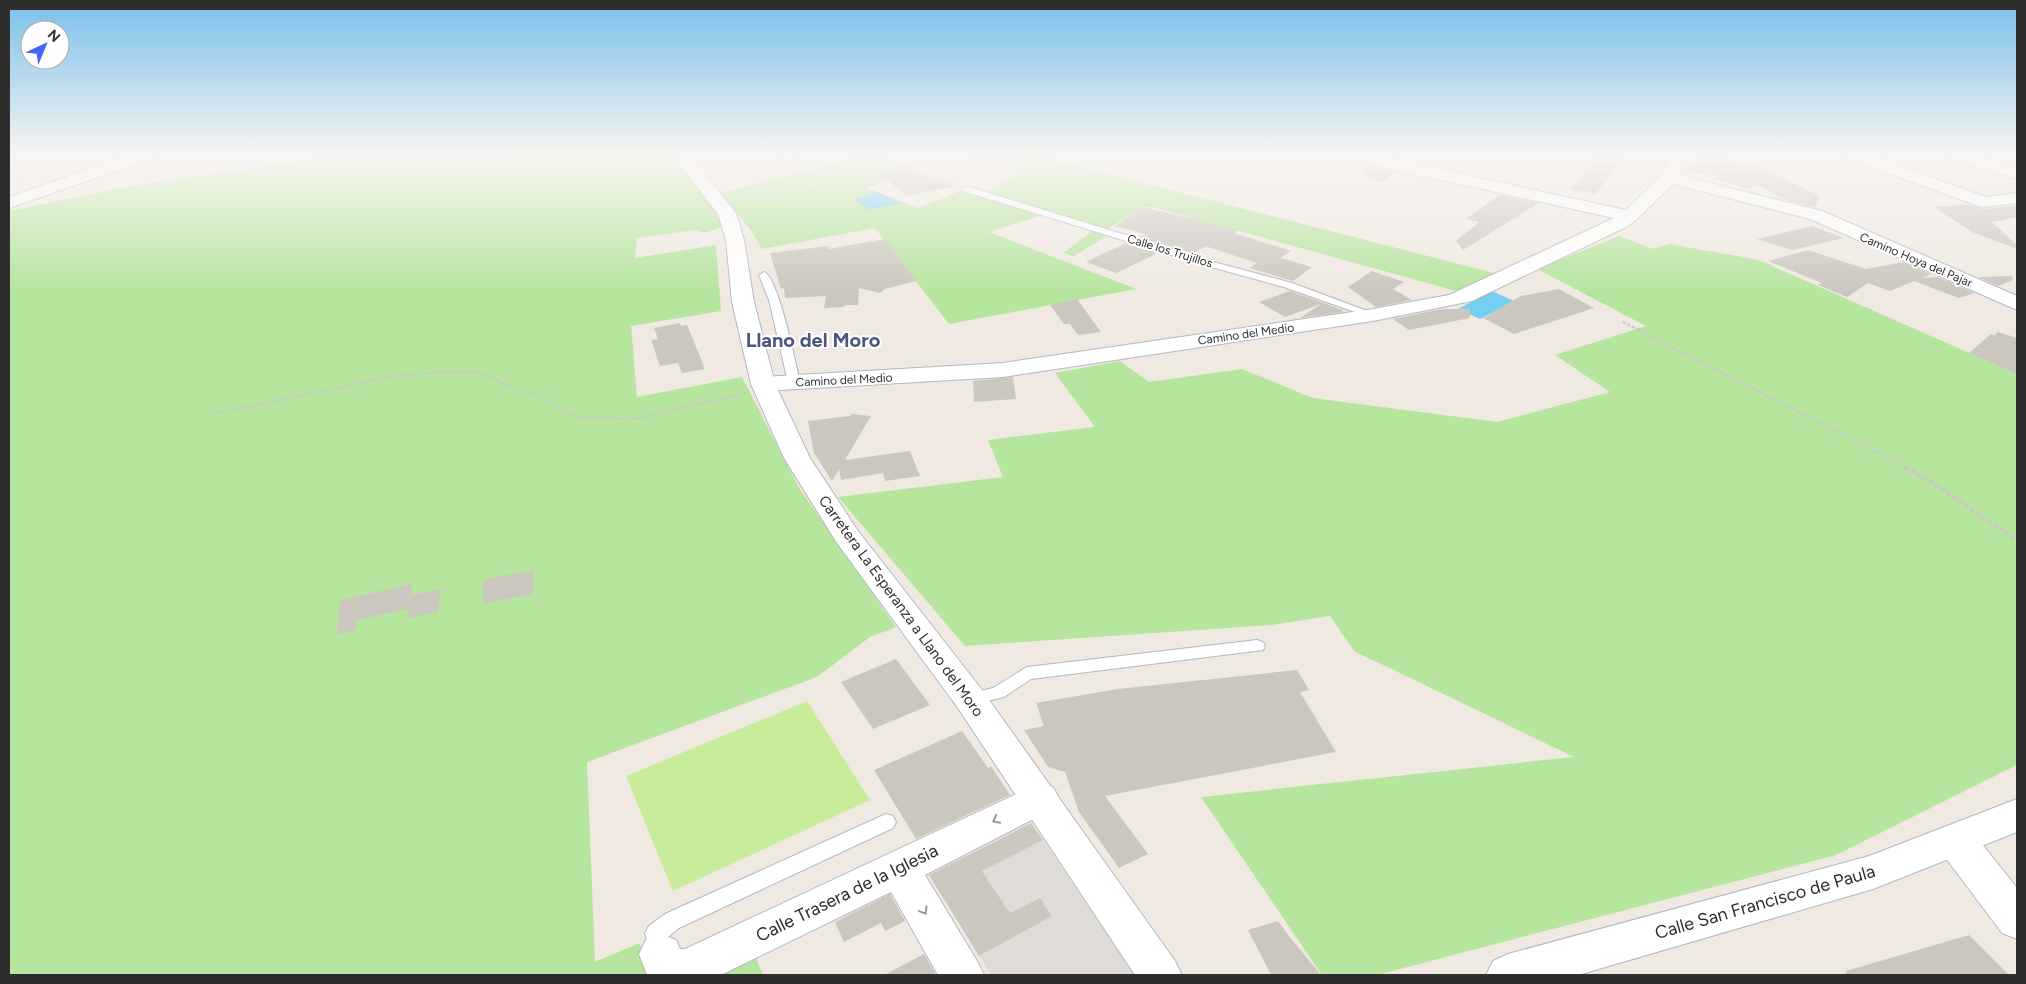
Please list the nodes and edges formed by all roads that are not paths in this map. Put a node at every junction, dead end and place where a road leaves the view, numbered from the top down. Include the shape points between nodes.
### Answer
1 (716, 201) edge
2 (1008, 201) edge
3 (1560, 201) edge
4 (1645, 201) edge
5 (1760, 201) edge
6 (1630, 216) junction
7 (764, 275) dead end
8 (2017, 304) edge
9 (1373, 316) junction
10 (774, 385) junction
11 (1257, 646) dead end
12 (970, 699) junction
13 (1040, 798) junction
14 (2017, 815) edge
15 (886, 822) dead end
16 (1956, 841) junction
17 (899, 868) junction
18 (2017, 920) edge
19 (661, 954) joint
20 (962, 975) edge
21 (1160, 975) edge
22 (1508, 975) edge

1 - 10 street, Carretera La Esperanza a Llano del Moro via 727,214 735,240 743,302
2 - 9 lane, Calle los Trujillos via 1288,285
3 - 6 street
4 - 6 street, Camino del Medio
5 - 8 street, Camino Hoya del Pajar via 1816,215
6 - 9 street, Camino del Medio via 1465,297
7 - 10 lane via 774,300
9 - 10 street, Camino del Medio via 1003,370
10 - 12 street, Carretera La Esperanza a Llano del Moro via 796,458 847,537
11 - 12 lane via 1027,673 998,693
12 - 13 street, Carretera La Esperanza a Llano del Moro
13 -> 17 street, Calle Trasera de la Iglesia
13 - 21 street, Carretera La Esperanza a Llano del Moro
14 - 16 street, Calle San Francisco de Paula
15 - 19 lane via 672,921 656,934
16 - 18 street
16 - 22 street, Calle San Francisco de Paula via 1873,872
17 - 19 street, Calle Trasera de la Iglesia via 687,970 666,968
17 -> 20 street

